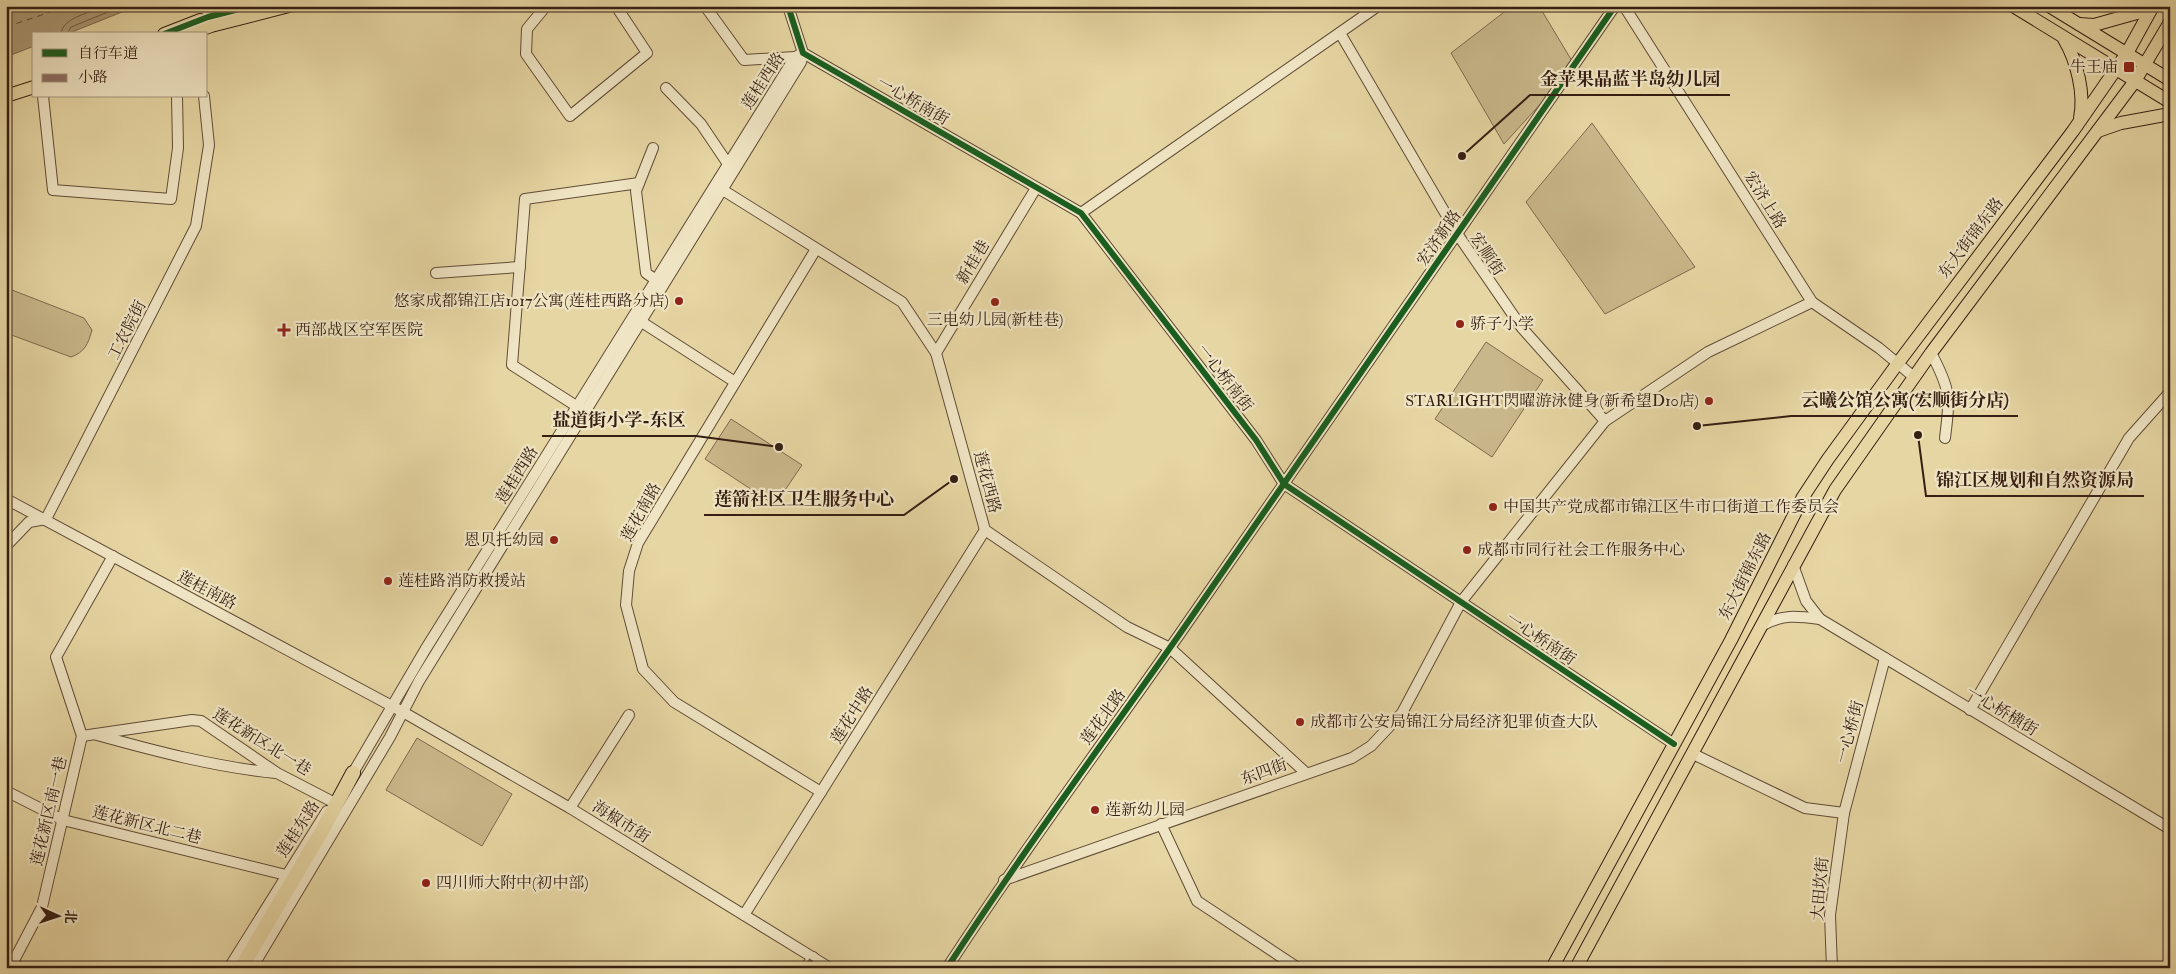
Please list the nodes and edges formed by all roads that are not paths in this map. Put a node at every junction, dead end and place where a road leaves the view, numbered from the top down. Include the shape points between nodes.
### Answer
1 (251, 6) edge
2 (289, 6) edge
3 (546, 6) edge
4 (616, 6) edge
5 (706, 6) edge
6 (788, 6) edge
7 (1378, 6) edge
8 (1615, 6) edge
9 (1624, 6) edge
10 (2013, 6) edge
11 (2049, 6) edge
12 (2152, 6) edge
13 (2170, 22) edge
14 (2078, 24) junction
15 (169, 32) edge
16 (199, 32) edge
17 (1340, 33) junction
18 (2063, 37) junction
19 (2127, 53) junction
20 (799, 55) junction
21 (2146, 65) junction
22 (2116, 70) junction
23 (2170, 80) edge
24 (2135, 81) junction
25 (32, 87) edge
26 (666, 88) dead end
27 (6, 96) edge
28 (32, 97) edge
29 (44, 98) edge
30 (177, 98) edge
31 (204, 98) edge
32 (2170, 102) edge
33 (6, 105) edge
34 (2170, 114) edge
35 (2080, 120) junction
36 (2098, 131) junction
37 (653, 148) dead end
38 (728, 164) junction
39 (639, 183) junction
40 (719, 187) junction
41 (1036, 188) junction
42 (1080, 213) junction
43 (1458, 236) junction
44 (816, 249) junction
45 (520, 267) junction
46 (436, 273) dead end
47 (656, 280) junction
48 (1812, 302) junction
49 (638, 319) junction
50 (936, 353) junction
51 (1931, 353) junction
52 (1898, 363) junction
53 (1914, 377) junction
54 (735, 382) junction
55 (2170, 392) edge
56 (581, 410) junction
57 (1605, 421) junction
58 (1945, 438) dead end
59 (1284, 484) junction
60 (6, 499) edge
61 (46, 519) junction
62 (985, 530) junction
63 (1783, 537) junction
64 (6, 546) edge
65 (1803, 547) junction
66 (114, 556) junction
67 (1793, 565) junction
68 (1461, 602) junction
69 (1742, 618) junction
70 (1820, 619) junction
71 (1760, 627) junction
72 (1170, 648) junction
73 (1885, 658) junction
74 (398, 709) junction
75 (1970, 710) junction
76 (629, 715) dead end
77 (88, 735) junction
78 (1674, 744) junction
79 (1693, 754) junction
80 (277, 773) junction
81 (353, 773) junction
82 (1306, 773) junction
83 (6, 791) edge
84 (821, 792) junction
85 (333, 802) junction
86 (570, 808) junction
87 (1844, 813) junction
88 (63, 820) junction
89 (1161, 824) junction
90 (2170, 829) edge
91 (286, 875) junction
92 (1004, 880) junction
93 (744, 915) junction
94 (813, 957) junction
95 (12, 964) edge
96 (229, 968) edge
97 (241, 968) edge
98 (252, 968) edge
99 (806, 968) edge
100 (830, 968) edge
101 (947, 968) edge
102 (1298, 968) edge
103 (1552, 968) edge
104 (1576, 968) edge
105 (1832, 968) edge

1 - 15 main road via 208,17
2 - 16 main road
3 - 4 street via 527,29 526,54 570,116 647,53
5 - 20 street via 744,60
6 - 20 street
7 - 17 street
8 - 43 street, 宏济新路
9 - 48 street, 宏济上路
10 - 18 main road
11 - 14 main road
12 - 14 main road via 2094,25
12 - 19 main road, 东大街锦东路
13 - 21 main road
14 - 19 main road
17 - 42 street
17 - 43 street, 宏顺街
18 - 22 main road
18 - 35 main road via 2073,54 2083,107
19 - 21 main road
19 - 22 main road, 东大街锦东路
20 - 38 street, 莲桂西路
20 - 40 street, 莲桂西路 via 801,62
20 - 41 street, 一心桥南街
21 - 23 main road
21 - 24 main road
22 - 24 main road
22 - 35 main road, 东大街锦东路
24 - 32 main road
24 - 36 main road
25 - 27 main road
26 - 38 street via 701,124
28 - 33 main road
29 - 30 street via 53,190 171,199 178,148
31 - 61 street, 工农院街 via 208,145 196,226
34 - 36 main road
35 - 52 main road, 东大街锦东路
36 - 51 main road
37 - 39 street
38 - 40 street, 莲桂西路
39 - 45 street via 525,199
39 - 47 street via 636,191 646,273
40 - 44 street, 莲花西路
40 - 47 street, 莲桂西路
40 - 49 street, 莲桂西路
41 - 42 street, 一心桥南街
41 - 50 street, 新桂巷
42 - 59 street, 一心桥南街 via 1256,440
43 - 57 street, 宏顺街 via 1522,328
43 - 59 street, 宏济新路
44 - 50 street, 莲花西路 via 902,302
44 - 54 street, 莲花南路
45 - 46 street
45 - 56 street via 512,365
47 - 49 street, 莲桂西路
48 - 52 street, 宏济上路
48 - 57 street, 东四街 via 1708,352
49 - 54 street
49 - 56 street, 莲桂西路
50 - 62 street, 莲花西路
51 - 53 main road
51 - 58 street via 1944,376 1950,400
52 - 53 street, 宏济上路
52 - 63 main road, 东大街锦东路 via 1828,459 1803,497
53 - 65 main road via 1835,490
54 - 84 street, 莲花南路 via 638,543 629,571 626,605 643,669 674,702
55 - 75 street via 2129,438
56 - 74 street, 莲桂西路 via 424,673
57 - 68 street, 东四街
59 - 68 street, 一心桥南街
59 - 72 street, 莲花北路
60 - 61 street, 莲桂南路
61 - 64 street via 28,522
61 - 66 street, 莲桂南路
62 - 72 street, 莲花西路 via 1127,627
62 - 84 street, 莲花中路
63 - 65 main road
63 - 69 main road, 东大街锦东路
65 - 67 main road
66 - 74 street, 莲桂南路
66 - 77 street via 56,657
67 - 70 street, 一心桥横街 via 1806,601
67 - 71 main road
68 - 78 street, 一心桥南街
68 - 82 street, 东四街 via 1402,713 1370,746 1352,758
69 - 71 main road
69 - 78 main road, 东大街锦东路
70 - 71 street, 一心桥横街 via 1790,615
70 - 73 street, 一心桥横街
71 - 79 main road
72 - 82 street, 莲花西路
72 - 92 street, 莲花北路
73 - 75 street, 一心桥横街
73 - 87 street, 一心桥街
74 - 81 street, 莲桂东路
74 - 86 street, 海椒市街
74 - 98 street, 莲桂东路 via 346,812
75 - 90 street, 一心桥横街
76 - 86 street
77 - 80 street via 229,766
77 - 80 street, 莲花新区北一巷 via 201,721
77 - 88 street, 莲花新区南一巷
78 - 103 main road, 东大街锦东路
79 - 87 street via 1805,808
79 - 104 main road
80 - 85 street, 莲花新区北一巷
81 - 85 street, 莲桂东路
81 - 97 highway
82 - 89 street, 东四街
83 - 88 street, 莲花新区北二巷
84 - 93 street, 莲花中路
85 - 91 street, 莲桂东路
86 - 93 street, 海椒市街
87 - 105 street, 大田坎街 via 1830,915
88 - 91 street, 莲花新区北二巷
88 - 95 street, 莲花新区南一巷 via 42,907
89 - 92 street, 东四街
89 - 102 street via 1197,901
91 - 96 street, 莲桂东路
92 - 101 street, 莲花北路
93 - 94 street, 海椒市街
94 - 99 street
94 - 100 street, 海椒市街

